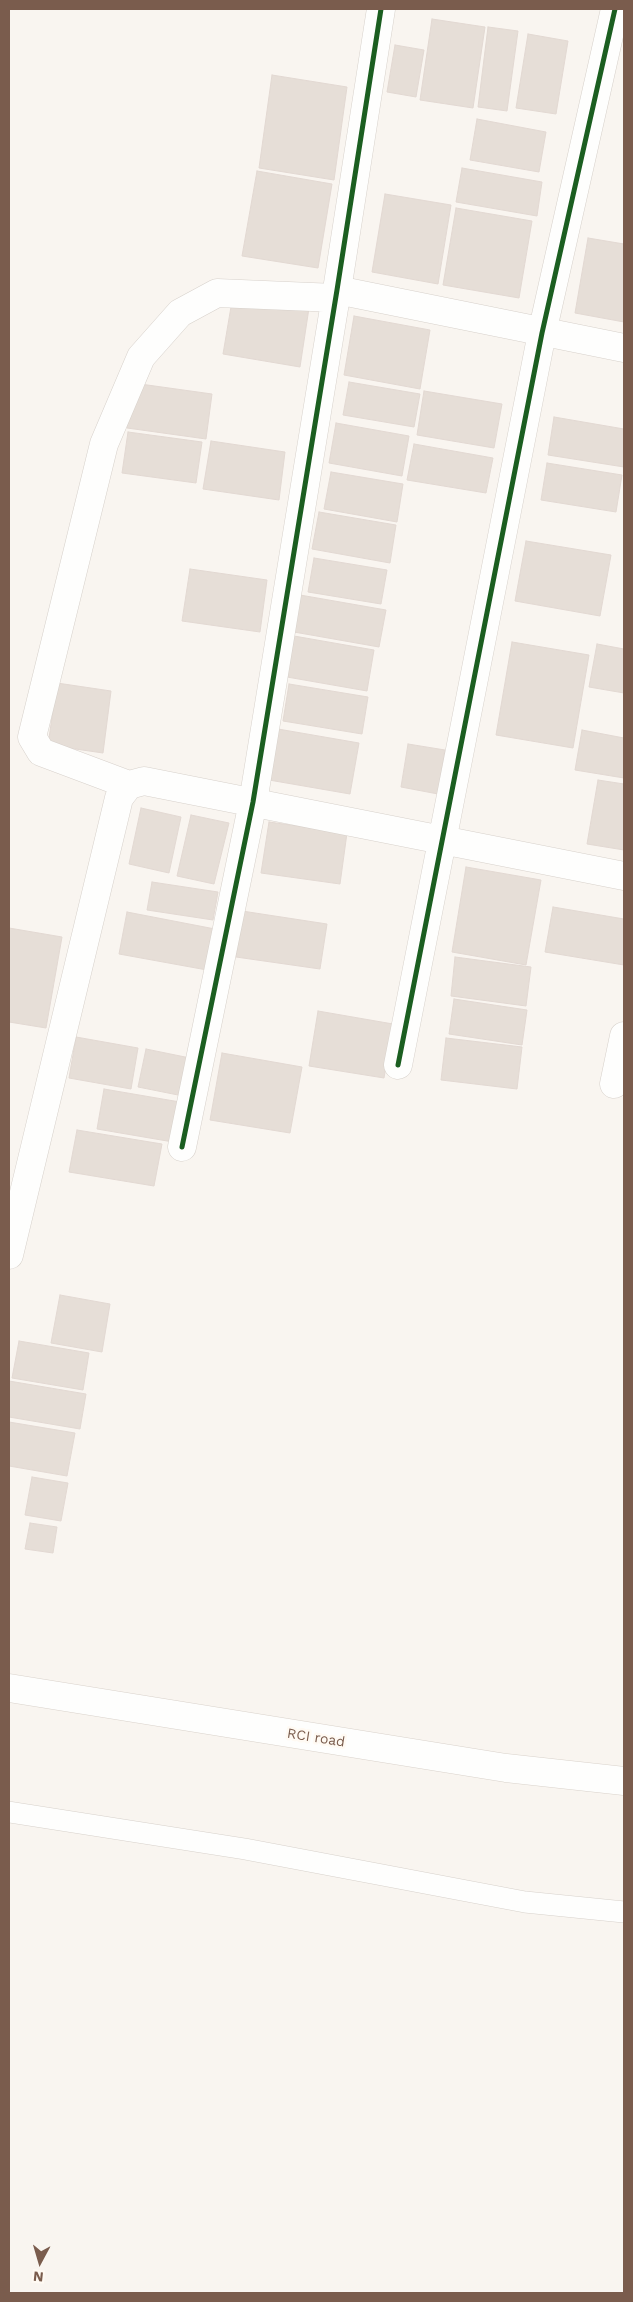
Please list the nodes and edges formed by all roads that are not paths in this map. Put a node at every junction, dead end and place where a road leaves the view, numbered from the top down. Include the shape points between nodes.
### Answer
1 (381, 9) edge
2 (614, 9) edge
3 (337, 294) junction
4 (542, 332) junction
5 (624, 348) edge
6 (129, 785) junction
7 (253, 802) junction
8 (442, 839) junction
9 (624, 876) edge
10 (624, 1036) edge
11 (398, 1065) dead end
12 (614, 1084) dead end
13 (182, 1147) dead end
14 (9, 1255) edge
15 (9, 1688) edge
16 (624, 1781) edge
17 (9, 1812) edge
18 (624, 1912) edge

1 - 3 street
2 - 4 street
3 - 4 street
3 - 6 street via 217,293 180,313 141,357 104,444 32,737 41,752
3 - 7 street
4 - 5 street
4 - 8 street
6 - 7 street via 144,781
6 - 14 street via 119,798
7 - 8 street
7 - 13 street
8 - 9 street
8 - 11 street
10 - 12 street
15 - 16 street, RCI road via 506,1768
17 - 18 lane via 246,1849 525,1902

